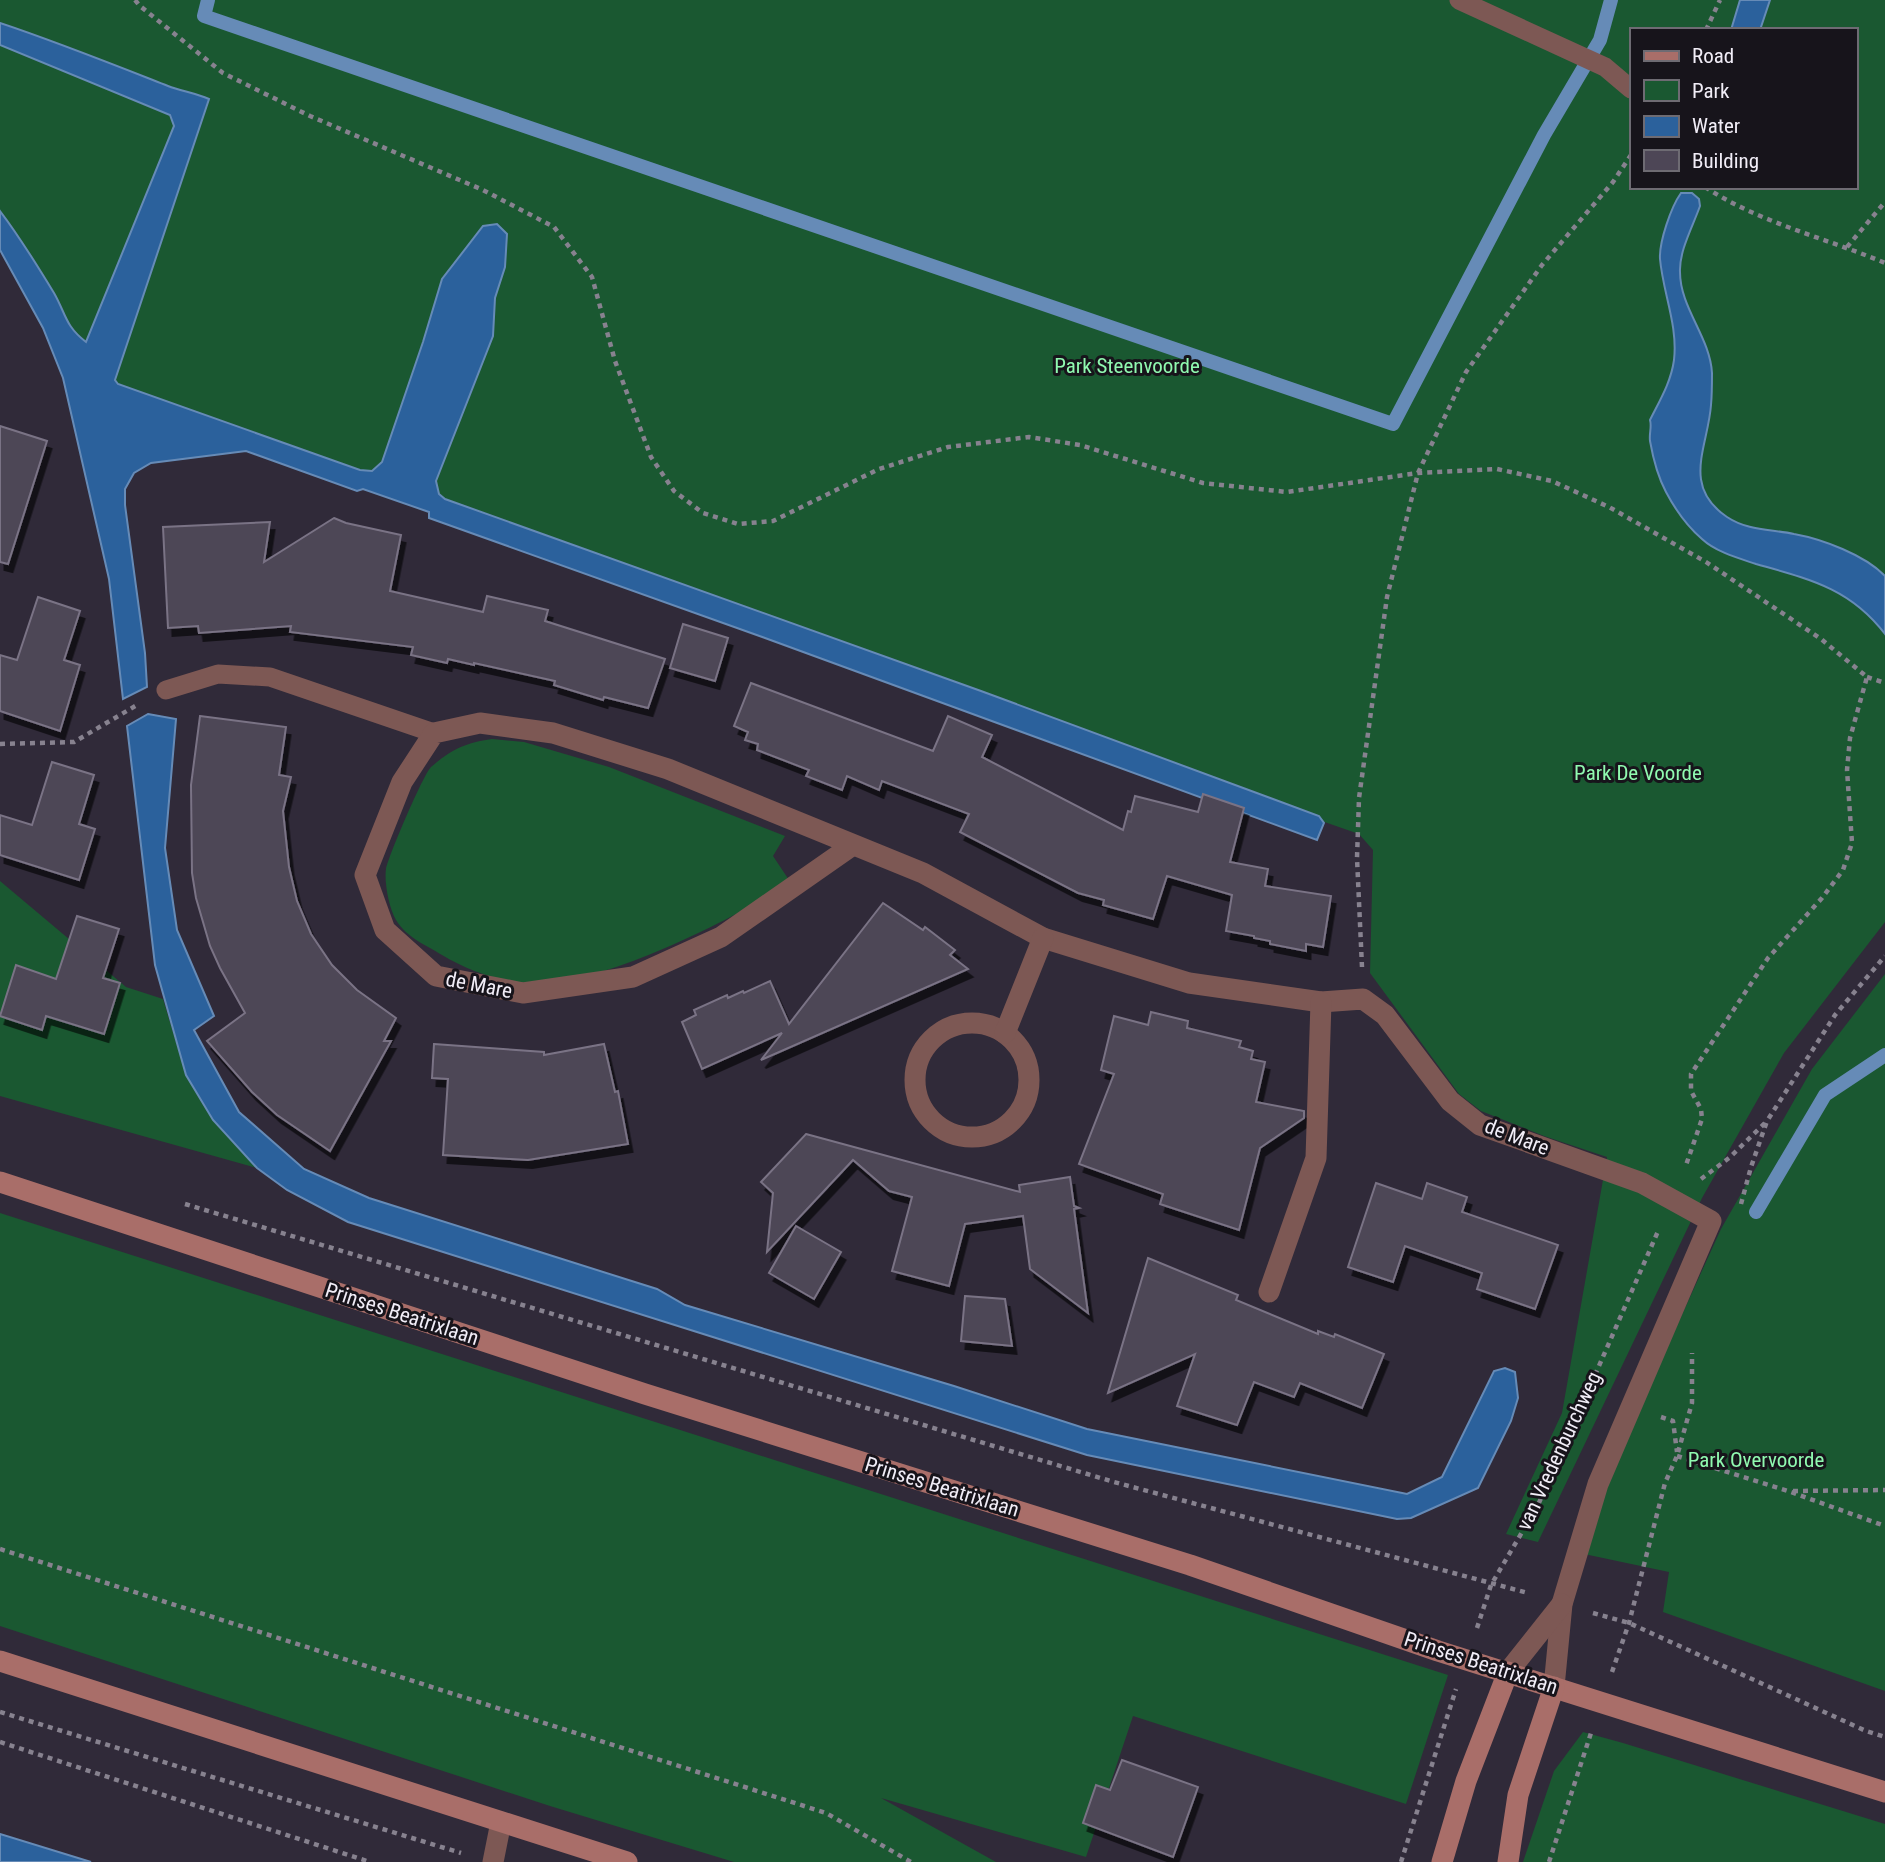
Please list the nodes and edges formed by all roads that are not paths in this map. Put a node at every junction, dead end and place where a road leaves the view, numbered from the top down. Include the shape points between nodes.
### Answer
1 (1459, 0) edge
2 (1630, 88) edge
3 (166, 690) dead end
4 (434, 733) junction
5 (853, 845) junction
6 (1043, 938) junction
7 (1321, 1002) junction
8 (1005, 1033) junction
9 (0, 1182) edge
10 (1269, 1292) dead end
11 (1562, 1604) junction
12 (0, 1661) edge
13 (1508, 1672) junction
14 (1554, 1686) junction
15 (1885, 1792) edge
16 (502, 1822) junction
17 (493, 1862) edge
18 (627, 1862) edge
19 (1442, 1862) edge
20 (1508, 1862) edge

1 - 2 lane via 1605,67
3 - 4 lane via 218,674 270,677
4 - 5 street via 480,723 553,733 668,769
4 - 5 street, de Mare via 402,782 365,874 385,930 436,976 523,993 633,977 721,937
5 - 6 street via 923,873
6 - 7 street via 1189,983
6 - 8 street
7 - 10 street via 1316,1158
7 - 11 street, de Mare via 1363,999 1385,1015 1450,1101 1480,1125 1642,1183 1711,1221 1598,1483
8 - 8 street via 987,1024 948,1028 920,1055 916,1094 939,1126 957,1135 977,1137 996,1132 1024,1105 1027,1065 1019,1047
9 - 13 main road, Prinses Beatrixlaan
11 - 13 street
11 - 14 street
12 - 16 main road
13 - 14 main road, Prinses Beatrixlaan
13 - 19 main road via 1466,1781
14 - 15 main road, Prinses Beatrixlaan
14 - 20 main road via 1518,1796
16 - 17 street
16 - 18 main road

